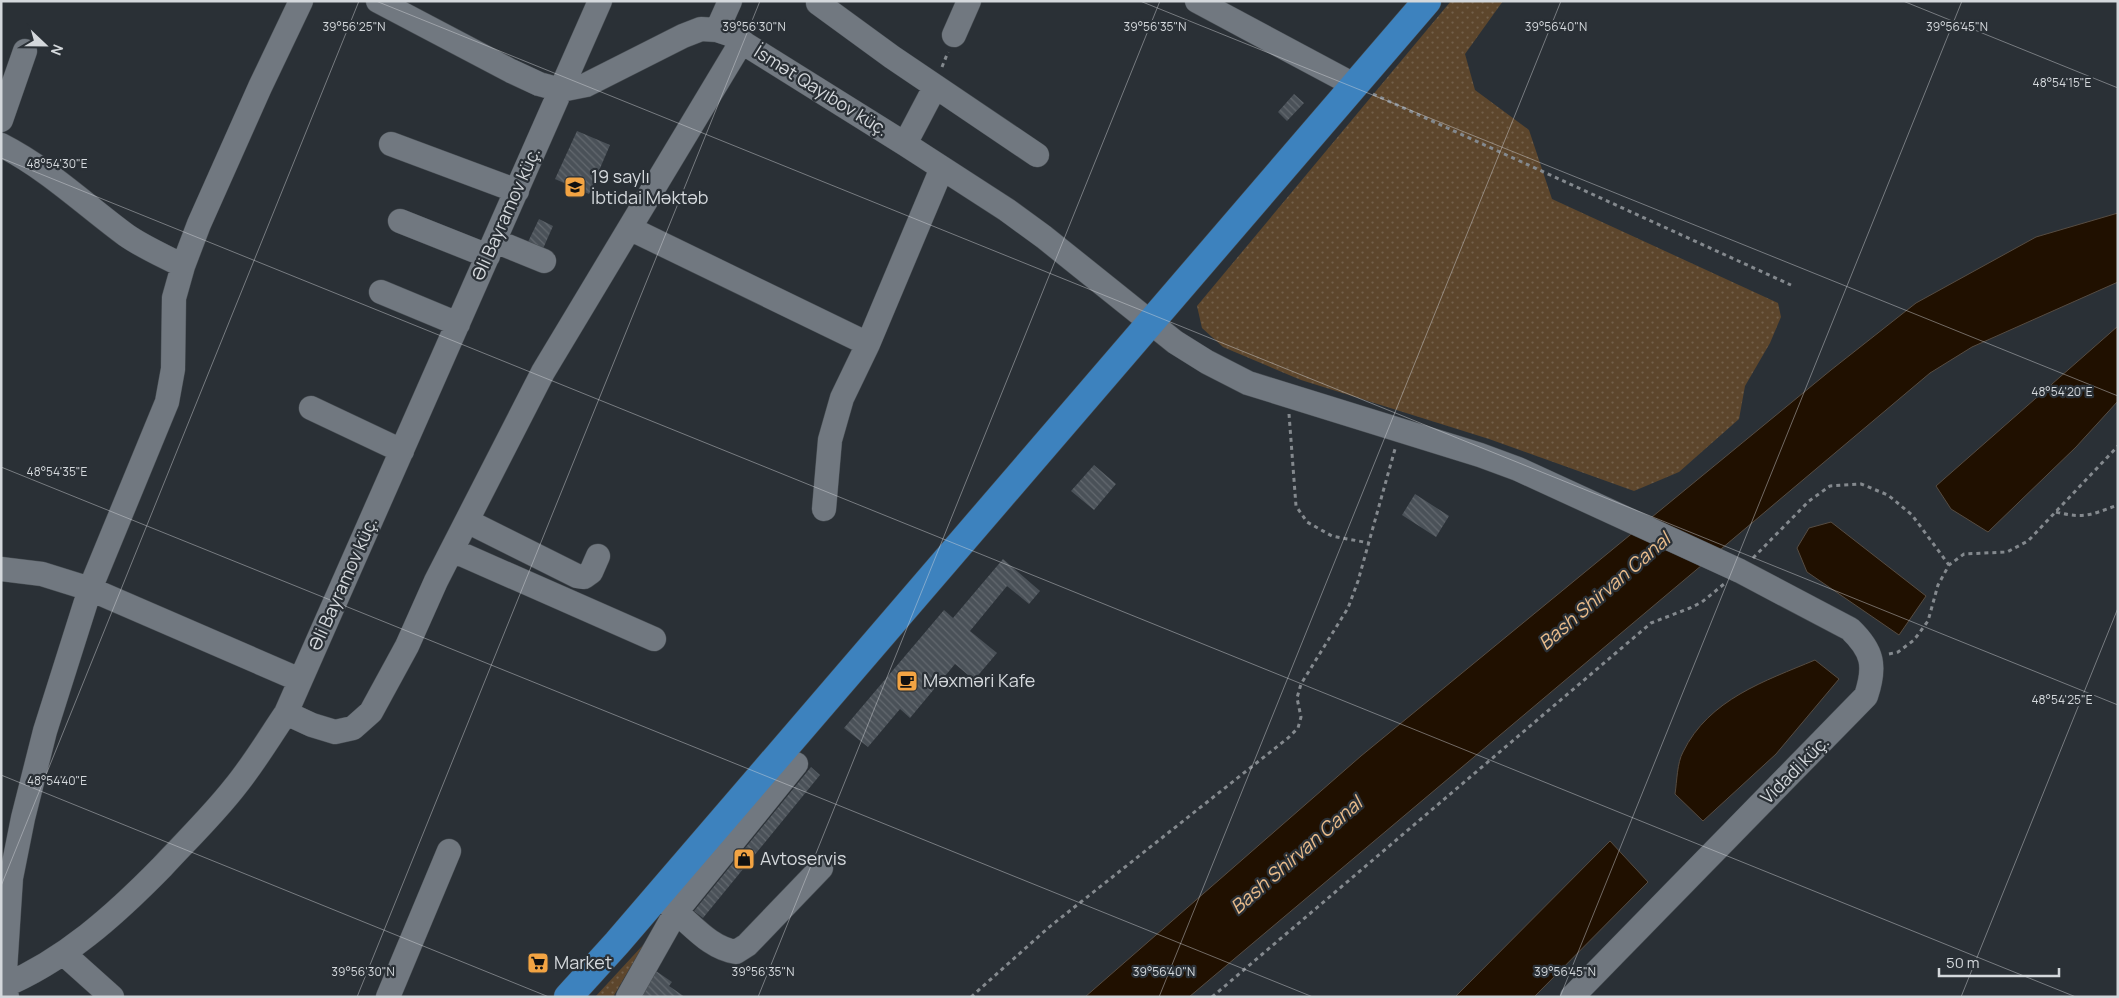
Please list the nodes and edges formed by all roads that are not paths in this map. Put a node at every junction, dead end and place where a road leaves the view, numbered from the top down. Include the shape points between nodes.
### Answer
1 (301, 1) edge
2 (378, 1) edge
3 (600, 1) edge
4 (730, 1) edge
5 (969, 1) edge
6 (1197, 1) edge
7 (1427, 1) edge
8 (818, 3) dead end
9 (717, 30) junction
10 (954, 35) road end
11 (742, 41) junction
12 (26, 51) dead end
13 (1354, 85) junction
14 (935, 87) junction
15 (561, 90) junction
16 (1, 120) edge
17 (391, 144) dead end
18 (905, 144) junction
19 (1, 145) edge
20 (1037, 155) dead end
21 (942, 168) junction
22 (517, 191) junction
23 (400, 221) dead end
24 (630, 229) junction
25 (491, 249) junction
26 (544, 261) dead end
27 (183, 266) junction
28 (381, 292) dead end
29 (1150, 322) junction
30 (458, 324) junction
31 (868, 344) junction
32 (311, 408) dead end
33 (402, 451) junction
34 (824, 510) dead end
35 (467, 521) junction
36 (452, 550) junction
37 (598, 556) dead end
38 (1, 569) edge
39 (90, 589) junction
40 (654, 639) dead end
41 (1871, 659) joint
42 (300, 680) junction
43 (286, 713) junction
44 (796, 764) dead end
45 (449, 851) dead end
46 (821, 868) dead end
47 (667, 903) junction
48 (64, 954) junction
49 (4, 990) edge
50 (112, 997) edge
51 (388, 997) edge
52 (568, 997) edge
53 (628, 997) edge
54 (1572, 997) edge

1 - 27 street
2 - 15 street, İsmət Qayıbov küç. via 511,71
3 - 15 street, Əli Bayramov küç.
4 - 9 street
5 - 10 street
6 - 13 street
7 - 13 main road
8 - 14 street
9 - 11 street, İsmət Qayıbov küç.
9 - 15 street, İsmət Qayıbov küç. via 701,29 586,85
11 - 18 street, İsmət Qayıbov küç.
11 - 24 street
12 - 16 street
13 - 29 main road
14 - 18 street
14 - 20 street
15 - 22 street, Əli Bayramov küç.
17 - 22 street
18 - 21 street, İsmət Qayıbov küç.
19 - 27 street via 52,175 127,236
21 - 29 street, İsmət Qayıbov küç. via 1044,237
21 - 31 street
22 - 25 street, Əli Bayramov küç.
23 - 25 street
24 - 31 street
24 - 35 street via 543,372
25 - 26 street
25 - 30 street, Əli Bayramov küç.
27 - 39 street via 174,298 173,369 167,402
28 - 30 street
29 - 41 street, İsmət Qayıbov küç. via 1207,362 1248,383 1480,455 1733,568 1850,629 1862,641
29 - 47 main road
30 - 33 street, Əli Bayramov küç.
31 - 34 street via 842,398 830,440
32 - 33 street
33 - 42 street, Əli Bayramov küç.
35 - 36 street
35 - 37 street via 577,576 584,577 590,572
36 - 40 street
36 - 43 street via 407,646 371,712 353,728 335,732
38 - 39 street via 42,574
39 - 42 street
39 - 49 street via 45,730 23,818 11,878
41 - 54 street, Vidadi küç. via 1872,677 1866,696 1855,709
42 - 43 street, Əli Bayramov küç.
43 - 48 street, Əli Bayramov küç. via 240,781 202,825 124,905
44 - 47 street
45 - 51 street
46 - 47 street via 747,945 736,952 712,944
47 - 52 main road
47 - 53 street
48 - 49 street, Əli Bayramov küç.
48 - 50 street

